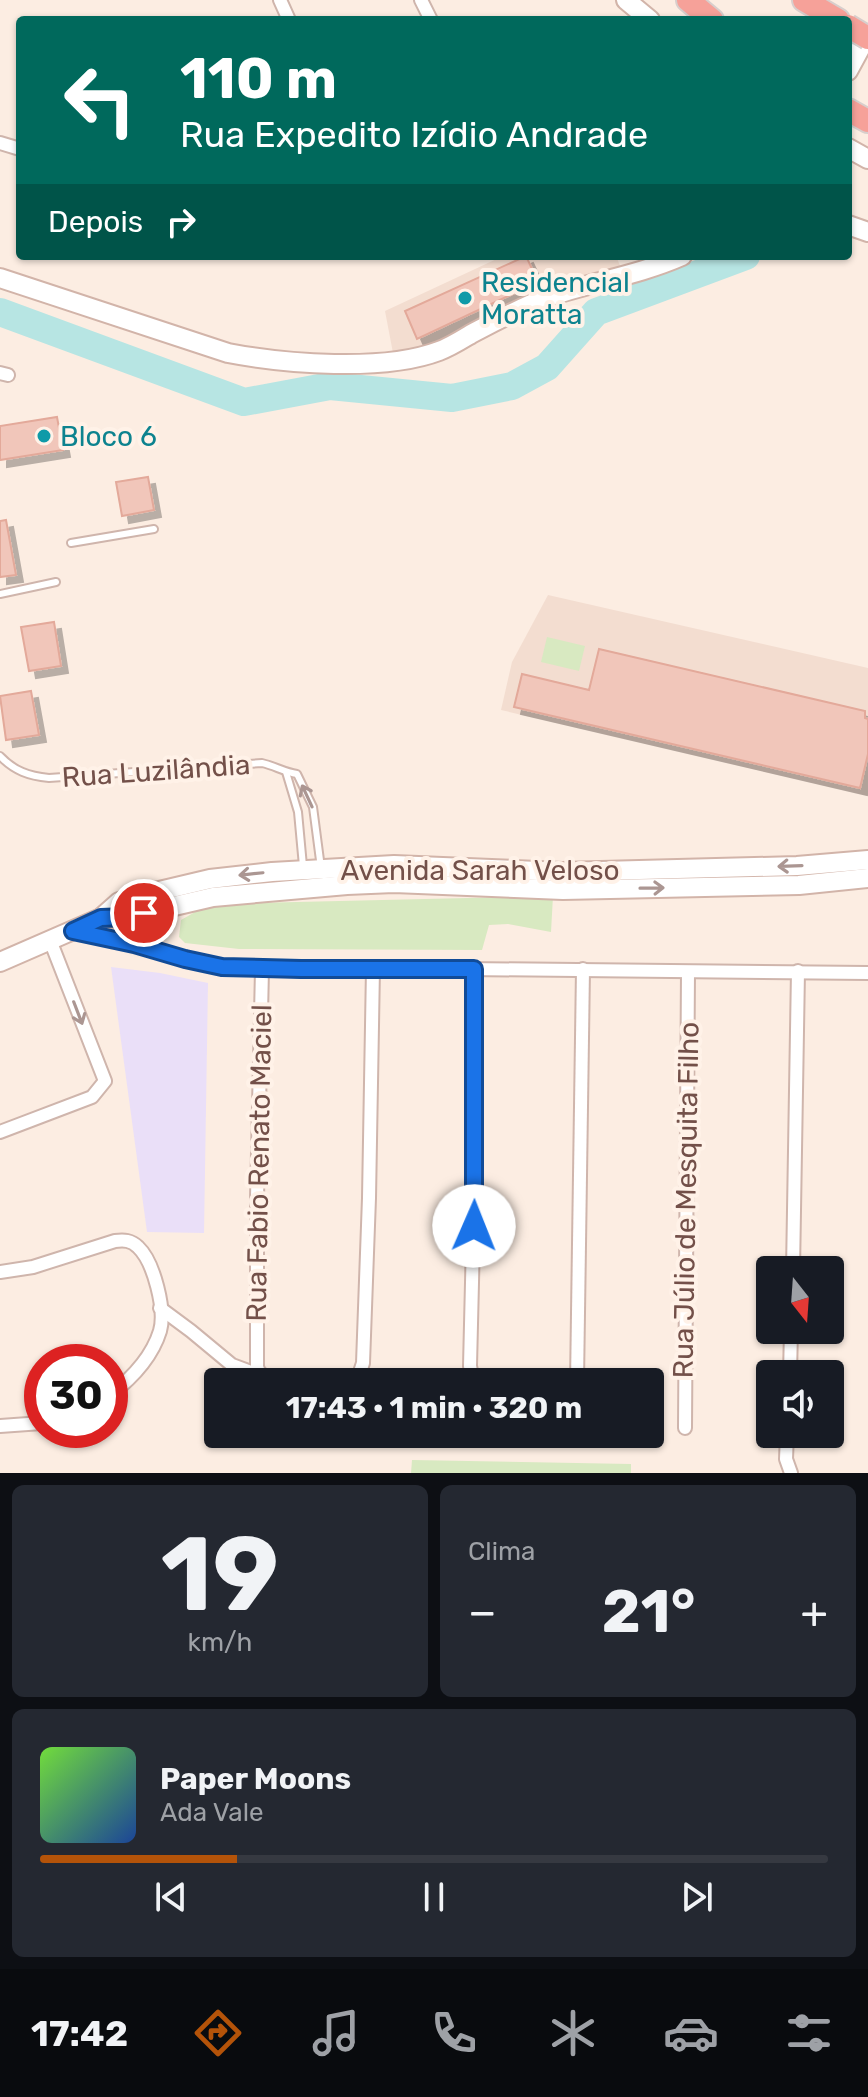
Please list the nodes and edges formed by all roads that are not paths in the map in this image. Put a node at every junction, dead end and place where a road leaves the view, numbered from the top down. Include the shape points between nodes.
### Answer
1 (626, 0) edge
2 (688, 0) edge
3 (808, 2) edge
4 (645, 16) edge
5 (707, 16) edge
6 (831, 16) edge
7 (868, 36) edge
8 (852, 64) edge
9 (672, 260) edge
10 (0, 278) edge
11 (154, 529) dead end
12 (71, 543) dead end
13 (56, 582) dead end
14 (0, 594) edge
15 (0, 756) edge
16 (286, 772) junction
17 (868, 860) edge
18 (868, 878) edge
19 (313, 879) junction
20 (73, 931) junction
21 (50, 940) junction
22 (0, 962) edge
23 (373, 968) junction
24 (262, 969) junction
25 (474, 969) junction
26 (583, 969) junction
27 (798, 971) junction
28 (688, 972) junction
29 (868, 973) edge
30 (0, 1132) edge
31 (793, 1256) edge
32 (0, 1272) edge
33 (160, 1308) junction
34 (240, 1368) edge
35 (258, 1368) edge
36 (362, 1368) edge
37 (470, 1368) edge
38 (577, 1368) edge
39 (128, 1379) edge
40 (24, 1424) edge
41 (0, 1426) edge
42 (685, 1428) dead end
43 (786, 1448) edge
44 (791, 1473) edge

1 - 4 main road
2 - 5 highway
3 - 6 highway
7 - 8 main road
9 - 10 main road via 545,298 440,351 352,364 228,353
11 - 12 lane
13 - 14 lane
15 - 16 lane, Rua Luzilândia via 14,769 49,778 262,763
16 - 19 lane
19 -> 16 lane, Rua Luzilândia via 313,807 297,774
17 -> 19 main road, Avenida Sarah Veloso via 562,872 394,865
19 -> 18 main road, Avenida Sarah Veloso via 563,890 799,885
19 - 20 main road, Avenida Sarah Veloso via 272,872 210,879 119,902
20 - 21 main road, Avenida Sarah Veloso
20 - 24 street via 222,967
21 - 22 main road, Avenida Sarah Veloso
21 -> 30 street via 105,1081 92,1097
23 - 24 street
23 - 25 street
23 - 36 street
24 - 35 street, Rua Fabio Renato Maciel
25 - 26 street
25 - 37 street
26 - 28 street
26 - 38 street
27 - 28 street
27 - 29 street
27 - 31 street
28 - 42 street, Rua Júlio de Mesquita Filho
32 - 33 street via 127,1240 149,1261
33 - 34 street
33 - 39 street via 161,1328 148,1356
40 - 41 street
43 - 44 street

